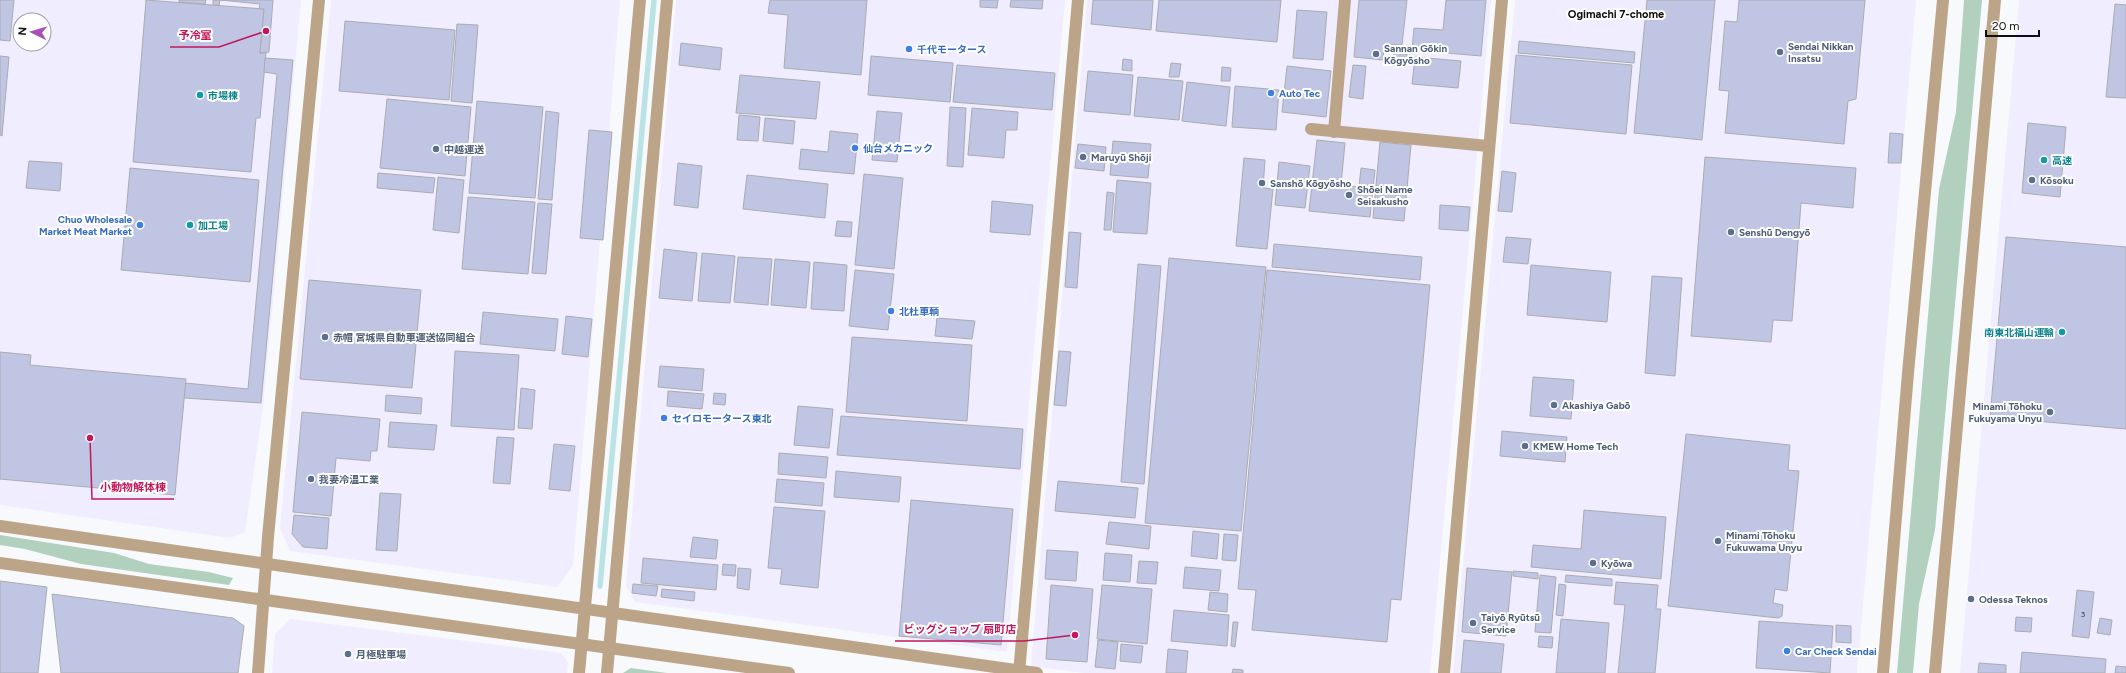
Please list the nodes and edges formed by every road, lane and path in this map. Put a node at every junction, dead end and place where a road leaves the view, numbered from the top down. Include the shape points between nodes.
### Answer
1 (319, 0) edge
2 (640, 0) edge
3 (668, 0) edge
4 (1078, 0) edge
5 (1345, 0) edge
6 (1502, 0) edge
7 (1943, 0) edge
8 (1995, 0) edge
9 (1311, 129) dead end
10 (1334, 132) junction
11 (1488, 146) junction
12 (0, 526) edge
13 (0, 563) edge
14 (266, 564) junction
15 (264, 598) junction
16 (586, 609) junction
17 (612, 613) junction
18 (582, 644) junction
19 (610, 648) junction
20 (1019, 672) edge
21 (258, 673) edge
22 (579, 673) edge
23 (608, 673) edge
24 (789, 673) edge
25 (1037, 673) edge
26 (1444, 673) edge
27 (1883, 673) edge
28 (1934, 673) edge

1 - 14 street
2 - 16 street
3 - 17 street
4 - 20 street
5 - 10 street
6 - 11 street
7 - 27 street
8 - 28 street
9 - 10 street
10 - 11 street
11 - 26 street
12 - 14 street
13 - 15 street
14 - 15 street
14 - 16 street
15 - 18 street
15 - 21 street
16 - 17 street
16 - 18 street
17 - 19 street
17 - 20 street
18 - 19 street
18 - 22 street
19 - 23 street
19 - 24 street
20 - 25 street

